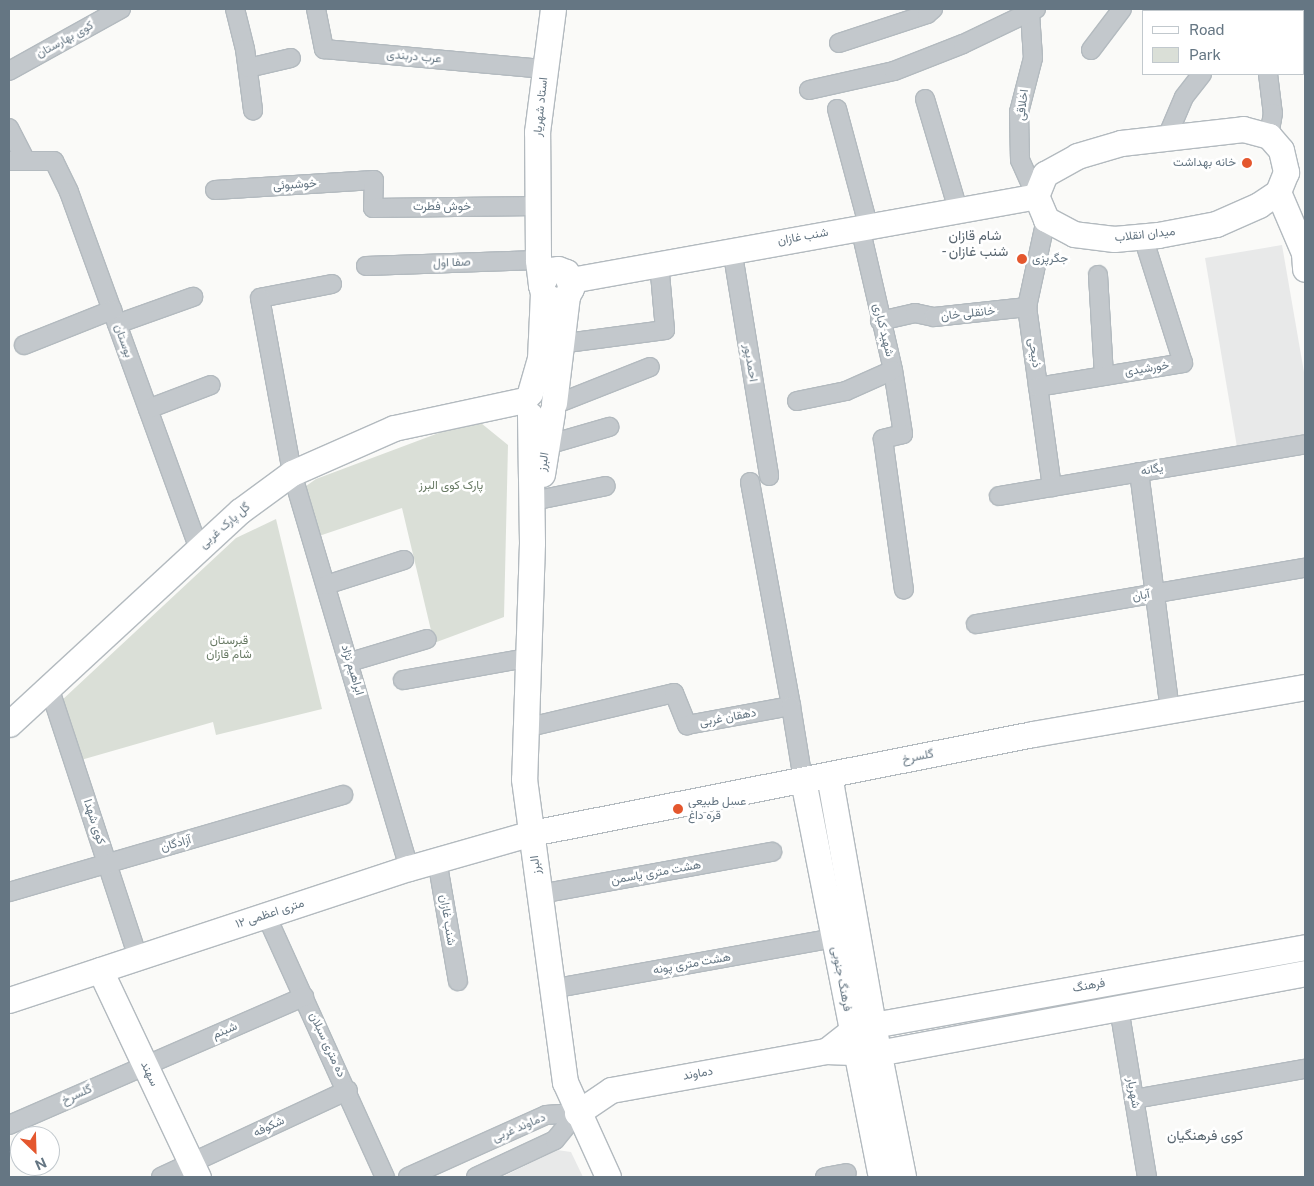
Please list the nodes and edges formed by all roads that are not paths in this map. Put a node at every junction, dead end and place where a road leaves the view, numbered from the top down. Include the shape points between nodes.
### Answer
1 (121, 9) edge
2 (235, 9) edge
3 (316, 9) edge
4 (553, 9) edge
5 (934, 9) edge
6 (1122, 9) edge
7 (1029, 10) edge
8 (839, 42) dead end
9 (1091, 50) dead end
10 (291, 58) dead end
11 (248, 68) junction
12 (545, 69) junction
13 (9, 70) edge
14 (1201, 75) edge
15 (1268, 75) edge
16 (808, 90) dead end
17 (924, 99) dead end
18 (837, 109) dead end
19 (253, 110) dead end
20 (9, 128) edge
21 (1269, 136) junction
22 (1167, 137) junction
23 (17, 160) edge
24 (374, 180) joint
25 (1289, 181) edge
26 (215, 190) dead end
27 (1036, 196) junction
28 (538, 206) junction
29 (958, 210) junction
30 (1046, 219) junction
31 (864, 226) junction
32 (1143, 236) junction
33 (732, 249) junction
34 (538, 260) junction
35 (659, 263) junction
36 (366, 266) dead end
37 (1305, 269) edge
38 (1098, 275) dead end
39 (332, 284) dead end
40 (558, 285) junction
41 (194, 297) dead end
42 (1028, 307) junction
43 (115, 317) junction
44 (880, 321) junction
45 (559, 344) junction
46 (24, 345) dead end
47 (650, 366) dead end
48 (893, 370) junction
49 (1104, 376) junction
50 (211, 385) dead end
51 (1038, 387) junction
52 (797, 401) dead end
53 (539, 405) junction
54 (148, 409) junction
55 (609, 427) dead end
56 (1305, 444) edge
57 (547, 445) junction
58 (1139, 472) junction
59 (292, 473) junction
60 (769, 476) dead end
61 (750, 482) dead end
62 (606, 486) dead end
63 (1052, 487) junction
64 (999, 496) dead end
65 (538, 500) junction
66 (532, 543) junction
67 (199, 549) junction
68 (404, 560) dead end
69 (1305, 568) edge
70 (326, 585) junction
71 (904, 590) dead end
72 (1154, 594) junction
73 (976, 624) dead end
74 (427, 639) dead end
75 (526, 658) junction
76 (350, 662) junction
77 (403, 680) dead end
78 (49, 687) junction
79 (1305, 687) edge
80 (791, 706) junction
81 (1170, 710) junction
82 (9, 724) edge
83 (525, 728) junction
84 (830, 775) junction
85 (803, 780) junction
86 (344, 795) dead end
87 (532, 833) junction
88 (772, 852) dead end
89 (437, 860) junction
90 (107, 864) junction
91 (409, 868) junction
92 (9, 892) edge
93 (540, 894) junction
94 (266, 915) junction
95 (834, 938) junction
96 (1305, 947) edge
97 (138, 958) junction
98 (1192, 968) junction
99 (100, 970) junction
100 (1305, 972) edge
101 (458, 981) dead end
102 (551, 989) junction
103 (1198, 993) junction
104 (304, 997) junction
105 (9, 1000) edge
106 (1119, 1008) junction
107 (864, 1041) junction
108 (826, 1050) joint
109 (145, 1066) junction
110 (1305, 1069) edge
111 (348, 1090) junction
112 (1134, 1099) junction
113 (577, 1113) junction
114 (9, 1125) edge
115 (194, 1170) edge
116 (847, 1173) dead end
117 (161, 1177) edge
118 (386, 1177) edge
119 (408, 1177) edge
120 (476, 1177) edge
121 (608, 1177) edge
122 (825, 1177) edge
123 (881, 1177) edge
124 (903, 1177) edge
125 (1148, 1177) edge

1 - 13 street, کوی بهارستان
2 - 11 street
3 - 12 street, عرب دربندی via 324,49
4 - 12 main road, استاد شهریار
5 - 8 street
6 - 9 street
7 - 16 street via 963,44 894,71
7 - 27 street, اخلاقی via 1033,58 1019,112 1020,160
10 - 11 street
11 - 19 street
12 - 28 main road, استاد شهریار via 537,132
14 - 22 street via 1184,97
15 - 21 street via 1273,114
17 - 29 street
18 - 31 street, شهید کباری
20 - 23 street
21 - 22 main road via 1243,129
21 - 25 main road via 1280,150
22 - 27 main road via 1121,143 1077,156 1045,174
23 - 43 street, بوستان via 54,161 69,192
24 - 26 street, خوشبوئی
24 - 28 street, خوش فطرت via 373,208
25 - 32 main road, میدان انقلاب via 1259,205 1216,224
25 - 37 main road
27 - 29 main road, شنب غازان
27 - 30 main road
28 - 34 main road, استاد شهریار
28 - 40 main road, استاد شهریار
29 - 31 main road, شنب غازان
30 - 32 main road, میدان انقلاب via 1074,234 1114,239
30 - 42 street, ذبیحی
31 - 33 main road, شنب غازان
31 - 44 street, شهید کباری
32 - 49 street, خورشیدی via 1184,363
33 - 35 main road, شنب غازان
33 - 60 street, احمدپور
34 - 36 street, صفا اول
34 - 40 main road, استاد شهریار
35 - 40 main road, شنب غازان
35 - 45 street via 665,330
38 - 49 street
39 - 59 street, ابراهیم نژاد via 260,298
40 - 45 main road, البرز
40 - 53 main road, البرز via 540,359
41 - 43 street
42 - 44 street, خانقلی خان via 934,317 915,313
42 - 51 street, ذبیحی
43 - 46 street
43 - 54 street, بوستان
44 - 48 street, شهید کباری
45 - 53 main road, البرز
47 - 53 street
48 - 52 street via 846,391
48 - 71 street, شهید کباری via 903,434 883,439
49 - 51 street, خورشیدی
50 - 54 street
51 - 63 street, ذبیحی
53 - 57 main road, البرز
53 - 59 main road, گل پارک غربی via 488,406 394,428
53 - 66 main road, البرز
54 - 67 street, بوستان
55 - 57 street
56 - 58 street, یگانه
57 - 65 main road, البرز
58 - 63 street, یگانه
58 - 72 street
59 - 67 main road, گل پارک غربی via 240,511
59 - 70 street, ابراهیم نژاد
61 - 80 street
62 - 65 street
63 - 64 street, یگانه
65 - 66 main road, البرز
66 - 75 main road, البرز
67 - 78 main road, گل پارک غربی
68 - 70 street
69 - 72 street, آبان
70 - 76 street, ابراهیم نژاد
72 - 73 street, آبان
72 - 81 street
74 - 76 street
75 - 77 street
75 - 83 main road, البرز
76 - 91 street, ابراهیم نژاد
78 - 82 main road, گل پارک غربی
78 - 90 street, کوی شهدا
79 - 81 main road, گلسرخ
80 - 83 street, دهقان غربی via 686,725 674,693
80 - 85 street
81 - 84 main road, گلسرخ
83 - 87 main road, البرز via 524,780
84 - 85 main road, گلسرخ
84 - 107 main road
85 - 87 main road, گلسرخ
85 - 95 main road, فرهنگ جنوبی
86 - 90 street, آزادگان
87 - 89 main road, ۱۲ متری اعظمی
87 - 93 main road, البرز
88 - 93 street, هشت متری یاسمن
89 - 91 main road, ۱۲ متری اعظمی
89 - 101 street, شنب غازان
90 - 92 street, آزادگان
90 - 97 street, کوی شهدا
91 - 94 main road, ۱۲ متری اعظمی
93 - 102 main road, البرز
94 - 97 main road, ۱۲ متری اعظمی
94 - 104 street, ده متری سبلان
95 - 102 street, هشت متری پونه
95 - 107 main road, فرهنگ جنوبی
96 - 98 main road, فرهنگ
97 - 99 main road, ۱۲ متری اعظمی
98 - 103 main road
98 - 107 main road, فرهنگ
99 - 105 main road, ۱۲ متری اعظمی
99 - 109 main road, سهند
100 - 103 main road, فرهنگ
102 - 113 main road, البرز via 564,1082
103 - 106 main road, فرهنگ
104 - 109 street, شبنم
104 - 111 street, ده متری سبلان
106 - 107 main road, فرهنگ
106 - 112 street, شهریار
107 - 108 main road, فرهنگ
107 - 123 main road, فرهنگ جنوبی
107 - 124 main road
108 - 113 main road, دماوند via 611,1090
109 - 114 street, گلسرخ
109 - 115 main road, سهند
110 - 112 street
111 - 115 street, شکوفه
111 - 118 street, ده متری سبلان
112 - 125 street, شهریار
113 - 119 street, دماوند غربی via 546,1115
113 - 120 street, دماوند غربی via 554,1140
113 - 121 main road, البرز
115 - 117 street, شکوفه
116 - 122 street

